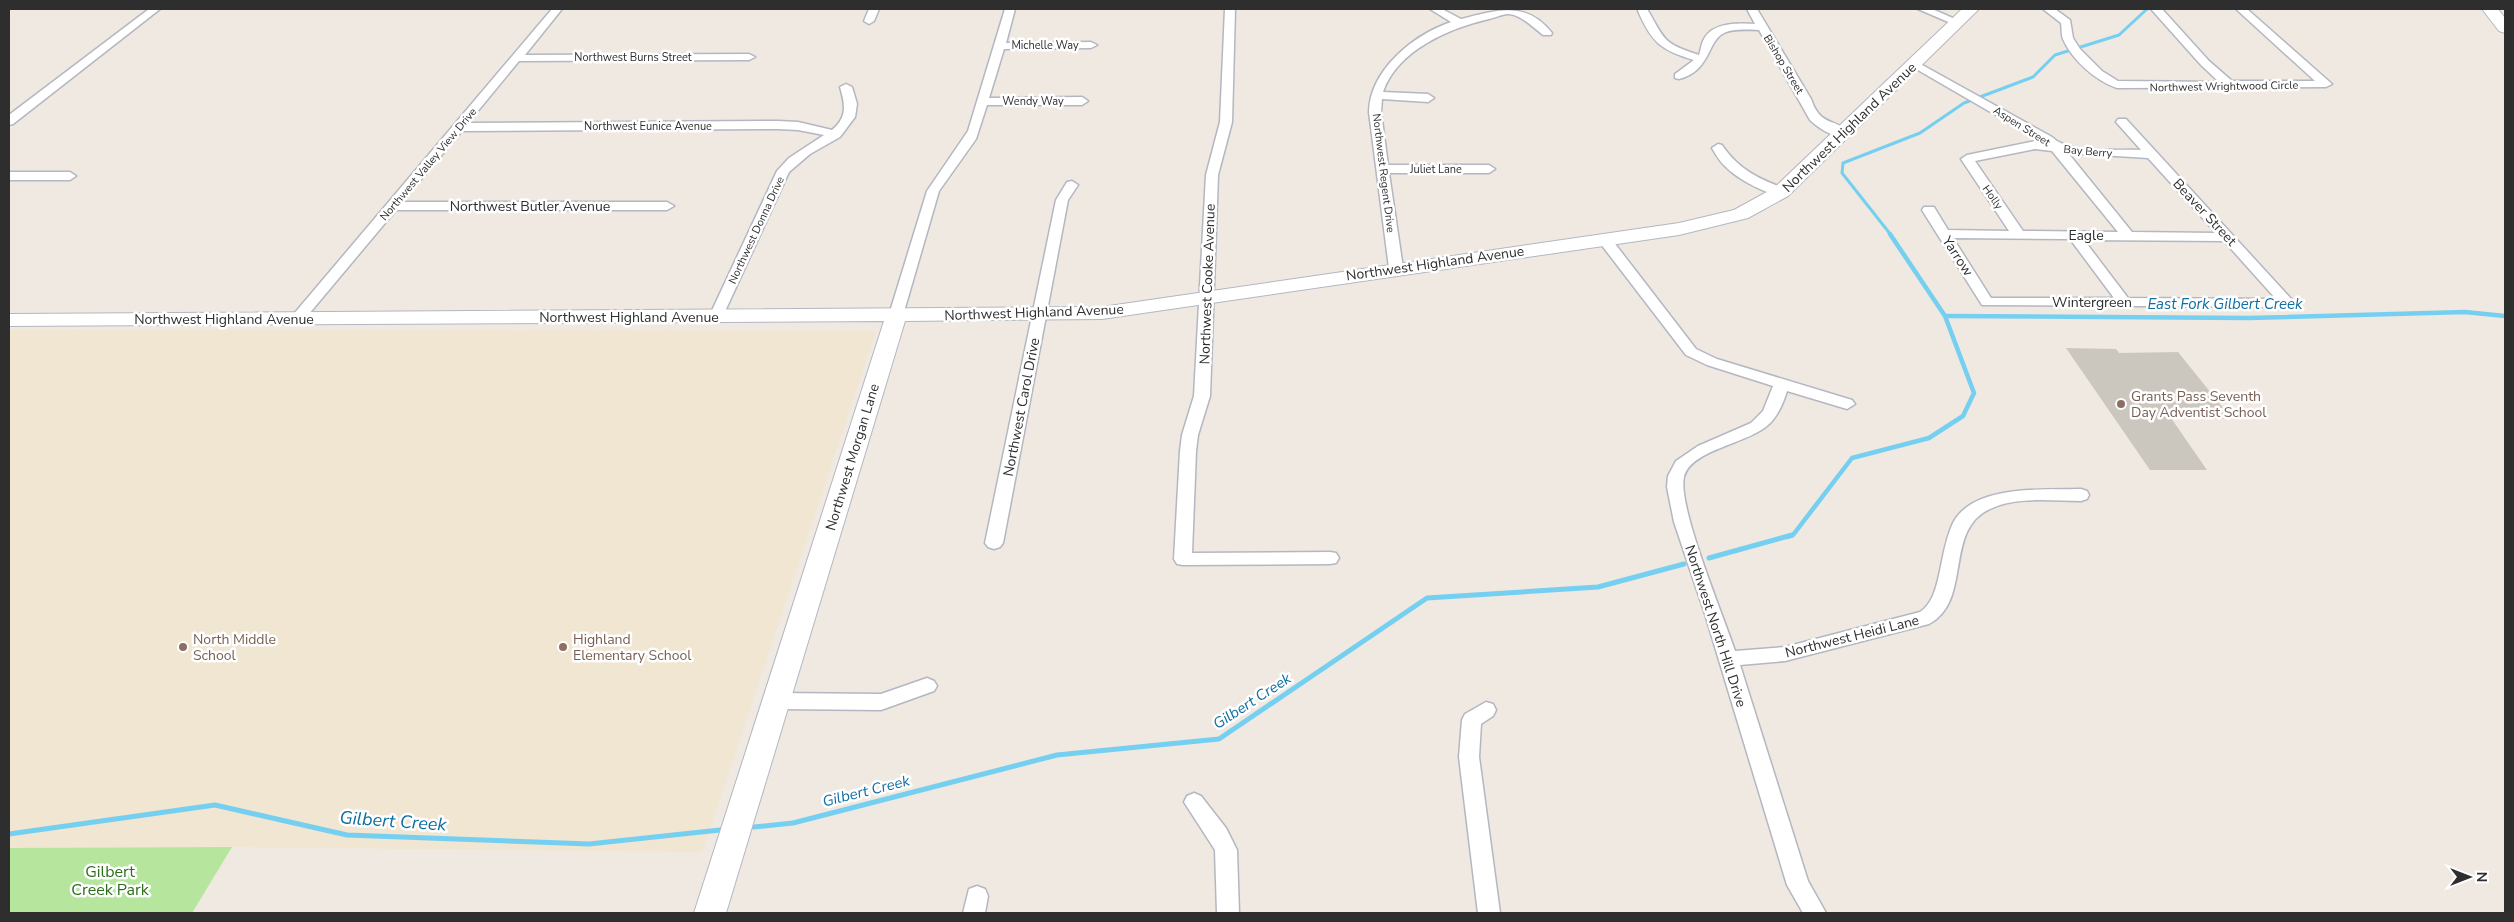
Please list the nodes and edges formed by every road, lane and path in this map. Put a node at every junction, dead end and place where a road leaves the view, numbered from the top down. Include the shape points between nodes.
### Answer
1 (155, 9) edge
2 (558, 9) edge
3 (874, 9) edge
4 (1010, 9) edge
5 (1230, 9) edge
6 (1435, 9) edge
7 (1510, 9) edge
8 (1752, 9) edge
9 (1923, 9) edge
10 (2048, 9) edge
11 (2156, 9) edge
12 (2241, 9) edge
13 (2490, 9) edge
14 (1643, 11) dead end
15 (1964, 15) edge
16 (869, 21) dead end
17 (1459, 22) junction
18 (1762, 27) junction
19 (2505, 28) edge
20 (1547, 33) dead end
21 (1091, 45) dead end
22 (1000, 46) junction
23 (750, 57) dead end
24 (517, 58) junction
25 (1701, 59) junction
26 (1915, 64) junction
27 (1680, 76) dead end
28 (2229, 84) junction
29 (846, 87) dead end
30 (1376, 95) junction
31 (1428, 98) dead end
32 (1082, 101) dead end
33 (983, 102) junction
34 (9, 121) edge
35 (2122, 122) dead end
36 (458, 127) junction
37 (1842, 133) junction
38 (836, 134) junction
39 (1718, 148) dead end
40 (2057, 148) junction
41 (2151, 154) junction
42 (1967, 159) joint
43 (1384, 169) junction
44 (1489, 169) dead end
45 (9, 176) edge
46 (70, 176) dead end
47 (1072, 185) dead end
48 (1782, 192) junction
49 (392, 206) junction
50 (667, 206) dead end
51 (1930, 210) dead end
52 (1944, 234) junction
53 (2020, 235) junction
54 (2074, 235) junction
55 (2128, 236) junction
56 (2228, 237) junction
57 (1604, 239) junction
58 (1396, 268) junction
59 (1207, 298) junction
60 (1987, 302) joint
61 (2124, 302) junction
62 (2288, 303) joint
63 (1040, 314) junction
64 (896, 315) junction
65 (716, 317) junction
66 (298, 318) junction
67 (9, 320) edge
68 (1782, 383) junction
69 (1848, 404) dead end
70 (2081, 495) dead end
71 (994, 543) dead end
72 (1330, 558) dead end
73 (1728, 658) junction
74 (926, 686) dead end
75 (777, 701) junction
76 (1486, 710) dead end
77 (1194, 802) dead end
78 (710, 913) edge
79 (1228, 913) edge
80 (1489, 913) edge
81 (1815, 913) edge

1 - 34 street
2 - 24 street, Northwest Valley View Drive
3 - 16 street
4 - 22 street, Northwest Morgan Lane
5 - 59 street, Northwest Cooke Avenue via 1226,122 1211,182
6 - 17 street
7 - 17 street, Northwest Regent Drive
7 - 20 street
8 - 18 street, Bishop Street
9 - 15 street
10 - 28 street, Northwest Wrightwood Circle via 2066,22 2070,42 2111,84 2131,87
11 - 28 street via 2205,63
12 - 28 street, Northwest Wrightwood Circle via 2326,84
13 - 19 main road
14 - 25 street via 1658,41 1672,50
15 - 26 main road, Northwest Highland Avenue
17 - 30 street, Northwest Regent Drive via 1436,32 1406,56 1380,84
18 - 25 street via 1718,32 1709,40
18 - 37 street, Bishop Street via 1805,99 1810,115
21 - 22 street, Michelle Way
22 - 33 street, Northwest Morgan Lane
23 - 24 street, Northwest Burns Street
24 - 36 street, Northwest Valley View Drive
25 - 27 street
26 - 37 main road, Northwest Highland Avenue
26 - 40 street, Aspen Street
29 - 38 street, Northwest Donna Drive via 853,110
30 - 31 street
30 - 43 street, Northwest Regent Drive
32 - 33 street, Wendy Way
33 - 64 street, Northwest Morgan Lane via 970,139 933,191
35 - 41 street, Beaver Street
36 - 38 street, Northwest Eunice Avenue via 778,125
36 - 49 street, Northwest Valley View Drive
37 - 48 main road, Northwest Highland Avenue
38 - 65 street, Northwest Donna Drive via 801,153 783,170
39 - 48 street via 1736,172
40 - 41 street, Bay Berry
40 - 42 street, Bay Berry via 2029,146
40 - 55 street, Aspen Street
41 - 56 street, Beaver Street
42 - 53 street, Holly
43 - 44 street, Juliet Lane
43 - 58 street, Northwest Regent Drive
45 - 46 street
47 - 63 street, Northwest Carol Drive via 1062,200
48 - 57 main road, Northwest Highland Avenue via 1749,211 1716,222
49 - 50 street, Northwest Butler Avenue
49 - 66 street, Northwest Valley View Drive
51 - 52 street, Yarrow
52 - 53 street, Eagle
52 - 60 street, Yarrow
53 - 54 street, Eagle
54 - 55 street, Eagle
54 - 61 street
55 - 56 street, Eagle
56 - 62 street, Beaver Street
57 - 58 main road, Northwest Highland Avenue
57 - 68 street via 1691,352
58 - 59 main road, Northwest Highland Avenue
59 - 63 main road, Northwest Highland Avenue via 1111,312
59 - 72 street, Northwest Cooke Avenue via 1202,396 1188,451 1183,559
60 - 61 street, Wintergreen
61 - 62 street, Wintergreen
63 - 64 main road, Northwest Highland Avenue
63 - 71 street, Northwest Carol Drive
64 - 65 main road, Northwest Highland Avenue
64 - 75 main road, Northwest Morgan Lane
65 - 66 main road, Northwest Highland Avenue
66 - 67 main road, Northwest Highland Avenue
68 - 69 street
68 - 73 street, Northwest North Hill Drive via 1774,407 1762,422 1692,456 1680,466 1675,476 1678,504
70 - 73 street, Northwest Heidi Lane via 2023,496 1983,504 1972,512 1962,522 1956,536 1946,588 1939,604 1931,615 1916,622 1785,654
73 - 81 street, Northwest North Hill Drive via 1798,886
74 - 75 street via 881,702
75 - 78 main road, Northwest Morgan Lane
76 - 80 street via 1472,720 1469,756
77 - 79 street via 1226,850

